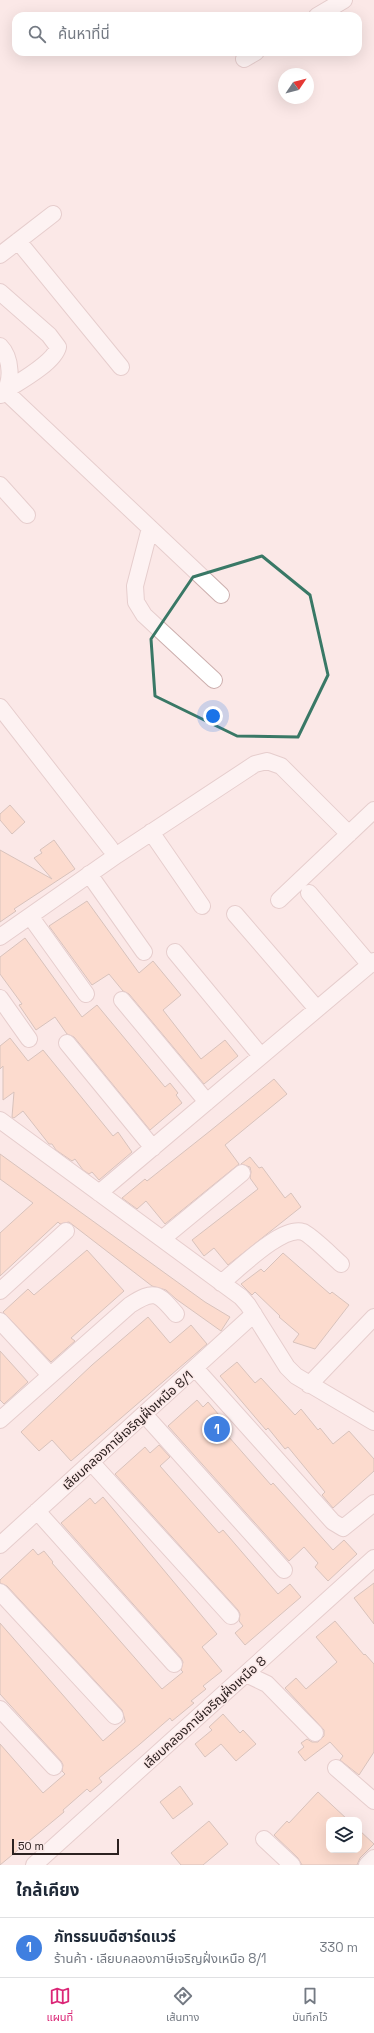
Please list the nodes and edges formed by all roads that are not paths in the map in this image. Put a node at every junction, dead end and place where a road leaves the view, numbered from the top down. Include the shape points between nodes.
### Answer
1 (344, 0) edge
2 (324, 12) edge
3 (54, 214) dead end
4 (18, 241) junction
5 (0, 255) edge
6 (0, 292) edge
7 (0, 346) edge
8 (121, 367) dead end
9 (3, 393) edge
10 (0, 485) edge
11 (27, 515) dead end
12 (150, 528) junction
13 (221, 595) dead end
14 (214, 680) dead end
15 (0, 708) edge
16 (374, 810) edge
17 (151, 832) junction
18 (349, 834) junction
19 (110, 848) dead end
20 (89, 874) junction
21 (309, 893) dead end
22 (279, 900) dead end
23 (202, 906) dead end
24 (235, 914) dead end
25 (30, 916) junction
26 (0, 937) edge
27 (144, 952) dead end
28 (175, 952) dead end
29 (372, 963) edge
30 (86, 994) dead end
31 (0, 998) edge
32 (122, 1000) dead end
33 (317, 1009) junction
34 (29, 1039) dead end
35 (67, 1043) dead end
36 (262, 1056) junction
37 (207, 1102) junction
38 (0, 1120) edge
39 (153, 1148) junction
40 (242, 1173) dead end
41 (99, 1193) junction
42 (66, 1231) dead end
43 (162, 1239) junction
44 (341, 1264) dead end
45 (221, 1283) junction
46 (0, 1291) edge
47 (176, 1314) dead end
48 (254, 1314) junction
49 (374, 1317) edge
50 (0, 1321) edge
51 (195, 1368) junction
52 (50, 1375) junction
53 (309, 1385) junction
54 (144, 1414) junction
55 (0, 1420) edge
56 (374, 1422) edge
57 (91, 1462) junction
58 (374, 1503) edge
59 (37, 1511) junction
60 (0, 1545) edge
61 (374, 1558) edge
62 (284, 1570) dead end
63 (0, 1592) edge
64 (231, 1616) dead end
65 (174, 1664) dead end
66 (246, 1674) junction
67 (0, 1709) edge
68 (115, 1716) dead end
69 (315, 1733) dead end
70 (54, 1767) dead end
71 (336, 1768) dead end
72 (374, 1801) edge
73 (264, 1839) dead end
74 (374, 1858) edge
75 (34, 1865) edge
76 (292, 1865) edge
77 (367, 1865) edge

1 - 2 street
3 - 4 street
4 - 5 street
4 - 8 street
6 - 9 street via 49,335 58,348 48,361
7 - 9 street via 8,357 10,368
9 - 12 street
10 - 11 street
12 - 13 street
12 - 14 street via 135,586 136,602 144,615
15 - 19 street
16 - 18 street
17 - 18 street via 256,764 267,761 281,766
17 - 20 street
17 - 23 street
18 - 22 street
20 - 25 street
20 - 27 street
21 - 29 street
24 - 33 street
25 - 26 street
25 - 30 street
28 - 36 street
29 - 33 street
31 - 34 street
32 - 37 street
33 - 36 street
35 - 39 street
36 - 37 street
37 - 39 street
38 - 41 street
39 - 41 street
40 - 43 street
41 - 43 street
42 - 46 street
43 - 45 street
44 - 45 street via 304,1232 292,1232 283,1234
45 - 48 street via 240,1297
47 - 52 street via 161,1296 144,1296 130,1305
48 - 51 street, เลียบคลองภาษีเจริญฝั่งเหนือ 8/1
48 - 53 street via 288,1367
49 - 53 street
50 - 52 street
51 - 54 street, เลียบคลองภาษีเจริญฝั่งเหนือ 8/1
51 - 58 street via 333,1522 343,1528
52 - 55 street
53 - 56 street
54 - 57 street, เลียบคลองภาษีเจริญฝั่งเหนือ 8/1
54 - 62 street
57 - 59 street, เลียบคลองภาษีเจริญฝั่งเหนือ 8/1
57 - 64 street
59 - 60 street, เลียบคลองภาษีเจริญฝั่งเหนือ 8/1
59 - 65 street
61 - 66 street, เลียบคลองภาษีเจริญฝั่งเหนือ 8
63 - 68 street
66 - 69 street via 268,1684
66 - 75 street, เลียบคลองภาษีเจริญฝั่งเหนือ 8
67 - 70 street
71 - 72 street
73 - 76 street
74 - 77 street

